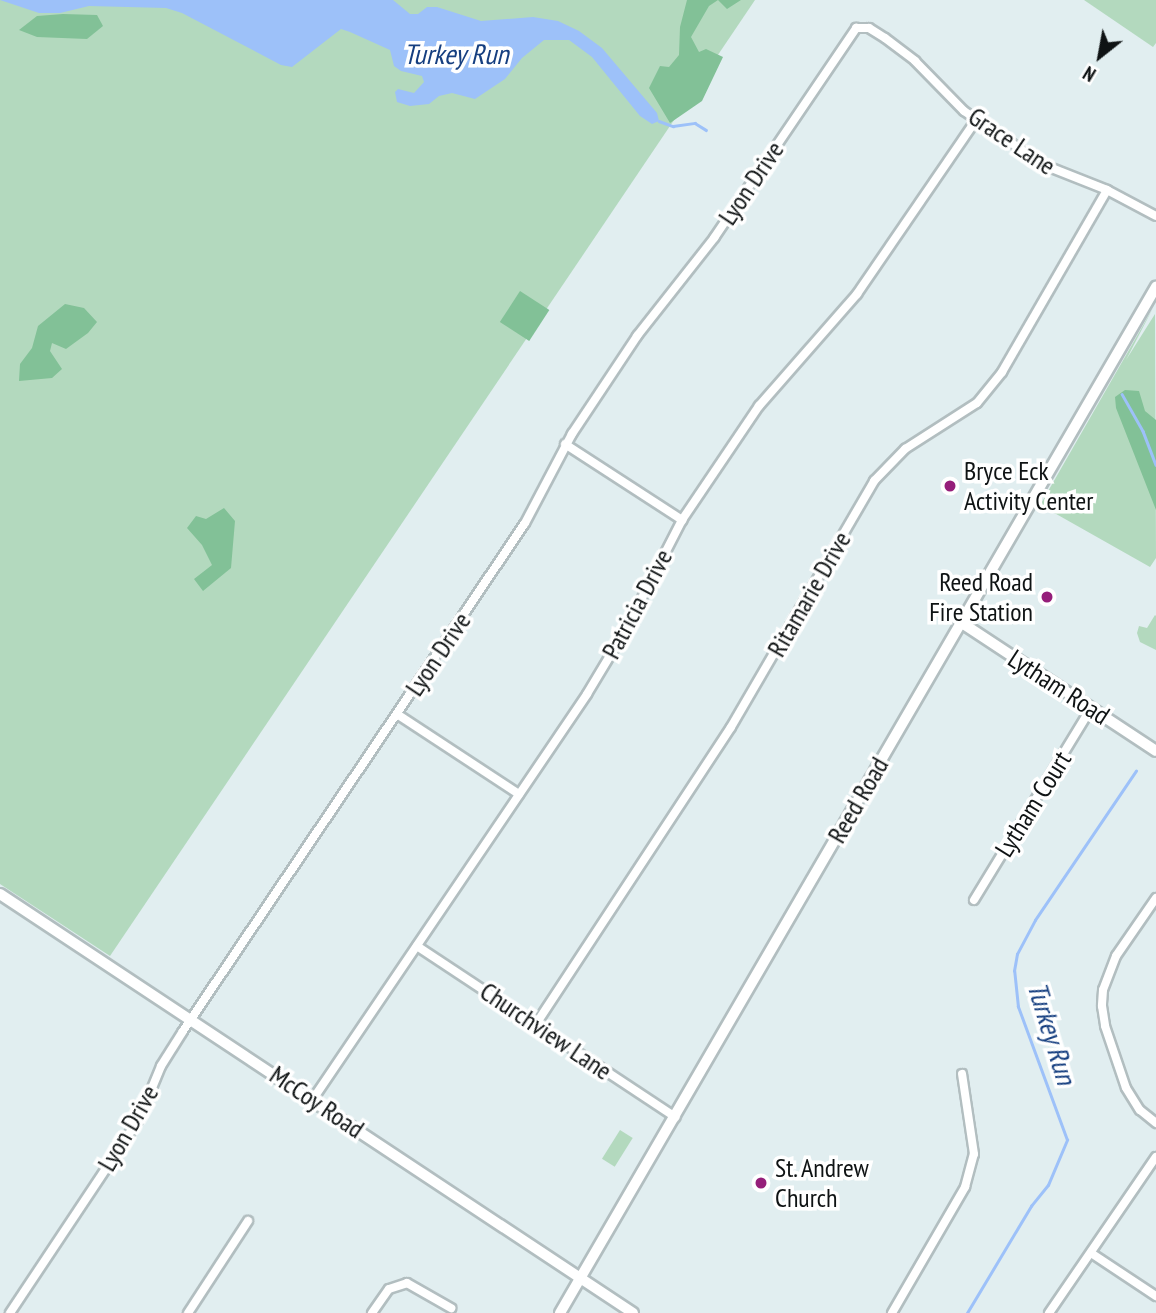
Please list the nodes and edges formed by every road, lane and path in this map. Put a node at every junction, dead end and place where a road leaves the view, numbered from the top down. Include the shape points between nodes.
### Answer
1 (885, 38) joint
2 (976, 120) junction
3 (1107, 190) junction
4 (1156, 216) edge
5 (1156, 287) edge
6 (565, 444) junction
7 (682, 520) junction
8 (962, 623) junction
9 (1091, 708) junction
10 (397, 714) junction
11 (1156, 751) edge
12 (519, 794) junction
13 (0, 894) edge
14 (1156, 898) edge
15 (974, 900) dead end
16 (417, 946) junction
17 (191, 1019) junction
18 (536, 1024) junction
19 (962, 1074) dead end
20 (313, 1099) junction
21 (675, 1117) junction
22 (1156, 1123) edge
23 (1156, 1157) edge
24 (248, 1221) dead end
25 (1091, 1253) junction
26 (580, 1278) junction
27 (1156, 1296) edge
28 (451, 1308) dead end
29 (10, 1313) edge
30 (188, 1313) edge
31 (372, 1313) edge
32 (560, 1313) edge
33 (633, 1313) edge
34 (892, 1313) edge
35 (1049, 1313) edge

1 - 2 street, Grace Lane
1 - 6 street, Lyon Drive via 861,26 853,31 714,238 637,336
2 - 3 street, Grace Lane via 1044,165
2 - 7 street, Patricia Drive via 857,295 774,386
3 - 4 street, Grace Lane
3 - 18 street, Ritamarie Drive via 1002,372 977,403 905,449 874,481 731,727
5 - 8 main road, Reed Road
6 - 7 street
6 - 10 street, Lyon Drive via 526,523
7 - 12 street, Patricia Drive via 610,656
8 - 9 main road, Lytham Road
8 - 21 main road, Reed Road
9 - 11 main road, Lytham Road
9 - 15 street, Lytham Court
10 - 12 street
10 - 17 street, Lyon Drive
12 - 16 street, Patricia Drive
13 - 17 main road, McCoy Road
14 - 22 street via 1116,956 1102,1006 1126,1088 1140,1111
16 - 18 street, Churchview Lane
16 - 20 street, Patricia Drive
17 - 20 main road, McCoy Road
17 - 29 street, Lyon Drive via 162,1066 140,1117
18 - 21 street, Churchview Lane
19 - 34 street via 974,1154 965,1186
20 - 26 main road, McCoy Road
21 - 26 main road, Reed Road
23 - 25 street
24 - 30 street
25 - 27 street
25 - 35 street
26 - 32 main road, Reed Road
26 - 33 main road, McCoy Road
28 - 31 street via 413,1284 400,1283 389,1289

